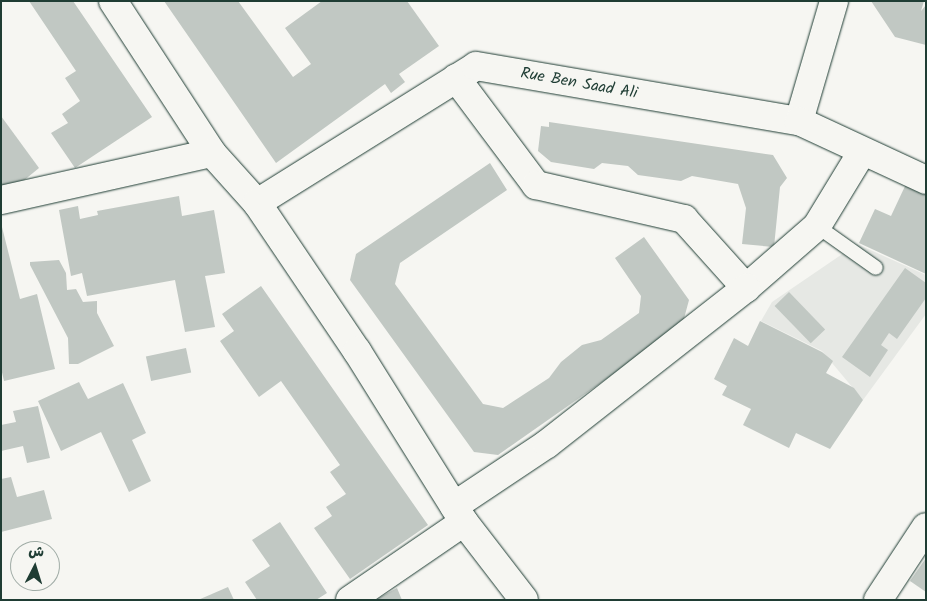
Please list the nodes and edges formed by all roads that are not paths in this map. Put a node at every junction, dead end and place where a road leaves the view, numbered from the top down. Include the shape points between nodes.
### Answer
1 (113, 1) edge
2 (834, 1) edge
3 (456, 78) junction
4 (799, 121) junction
5 (862, 152) junction
6 (212, 153) junction
7 (926, 180) edge
8 (1, 200) edge
9 (257, 203) junction
10 (817, 226) junction
11 (876, 268) dead end
12 (746, 288) junction
13 (459, 514) junction
14 (926, 528) edge
15 (350, 600) edge
16 (524, 600) edge
17 (878, 600) edge

1 - 6 street
2 - 4 street
3 - 4 street, Rue Ben Saad Ali via 476,66
3 - 9 street, Rue Ben Saad Ali
3 - 12 street via 536,185 684,219
4 - 5 street, Rue Ben Saad Ali
5 - 7 street, Rue Ben Saad Ali
5 - 10 street
6 - 8 street
6 - 9 street
9 - 13 street via 357,351
10 - 11 lane
10 - 12 street
12 - 13 street
13 - 15 street
13 - 16 street
14 - 17 street

